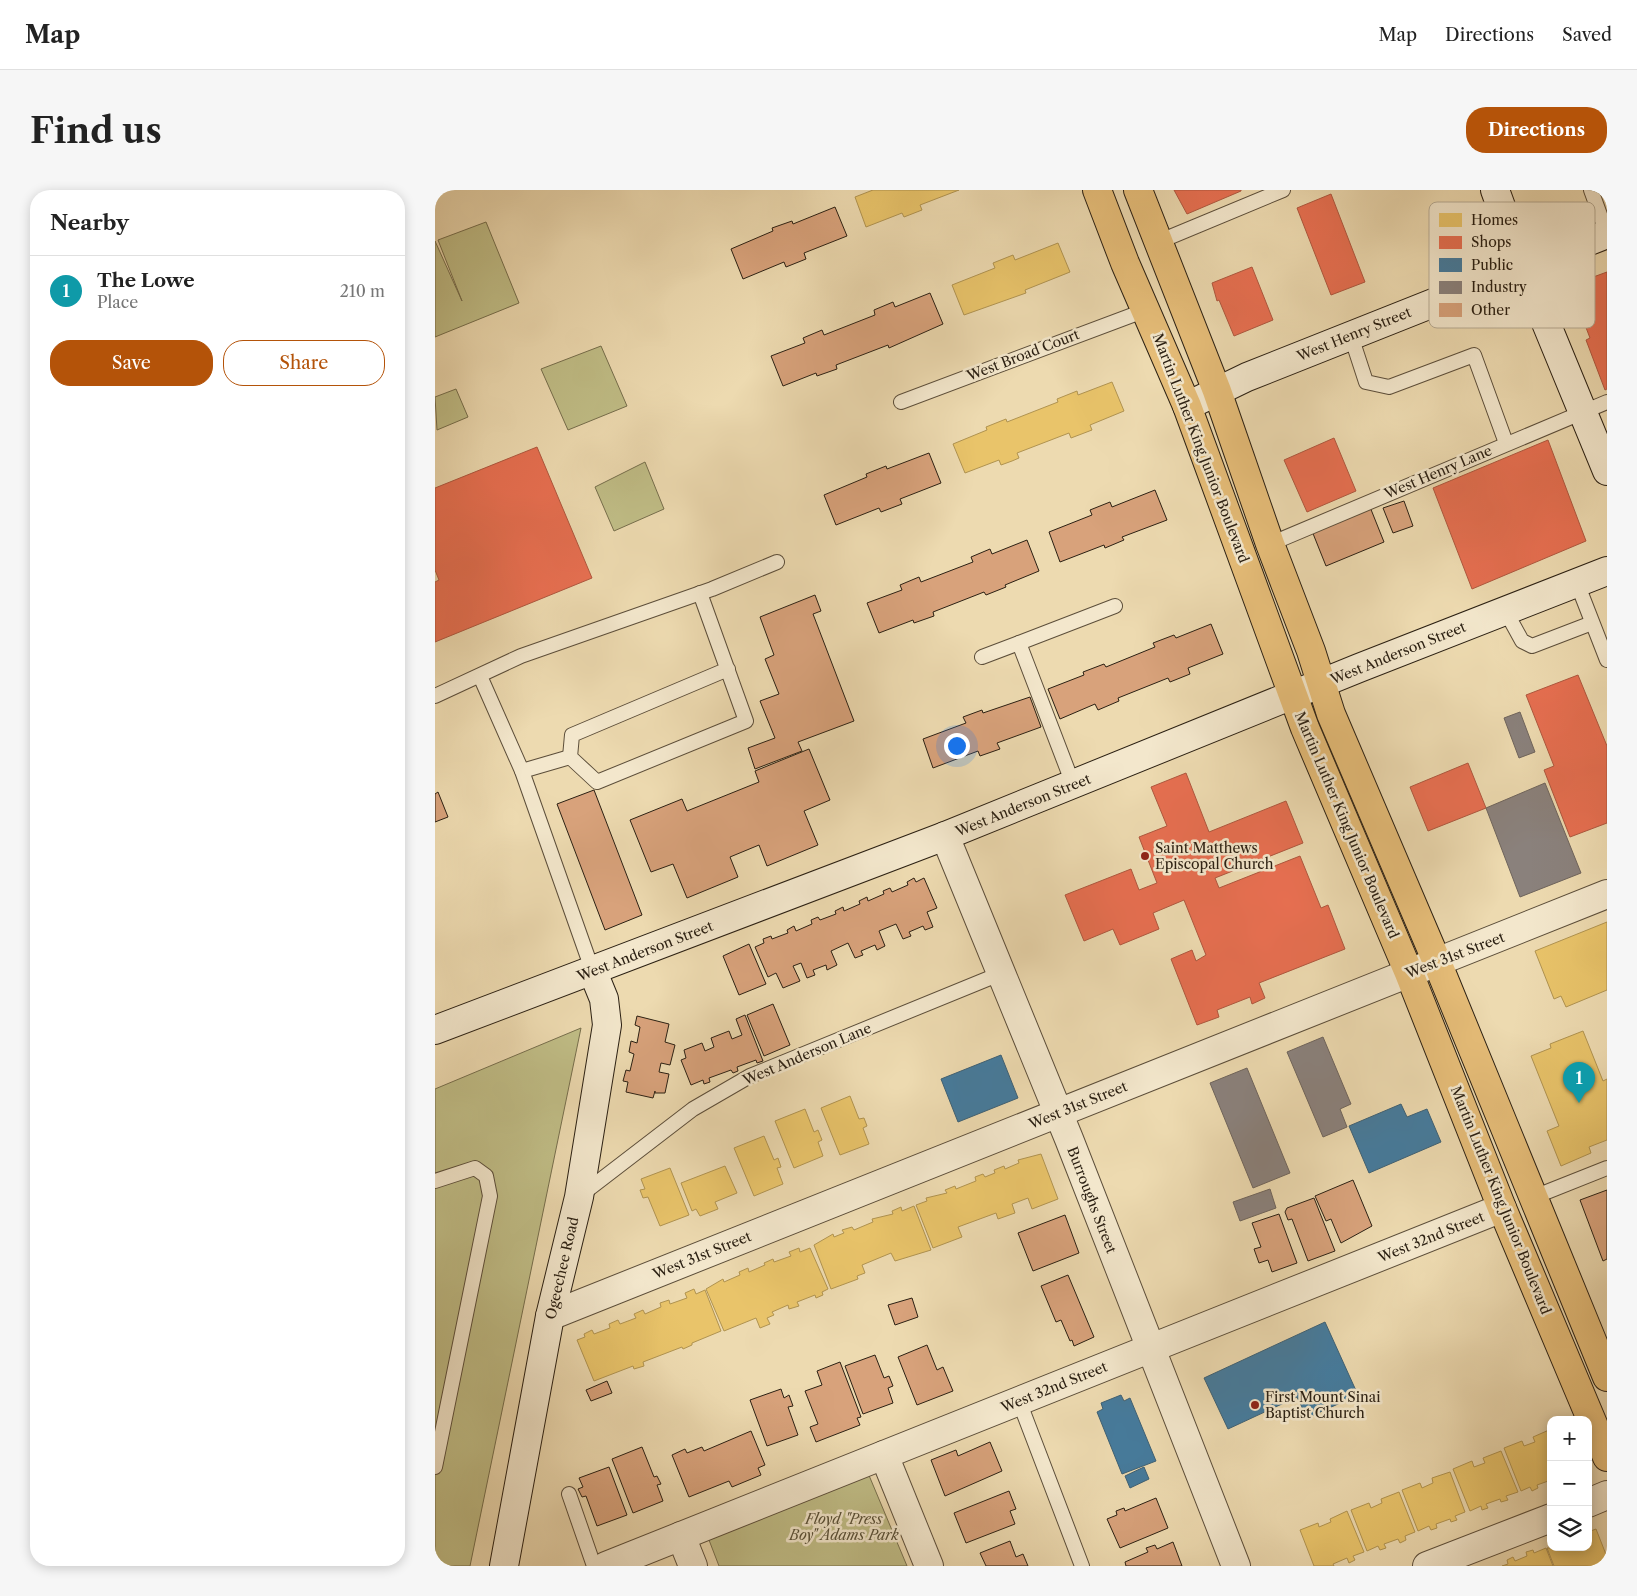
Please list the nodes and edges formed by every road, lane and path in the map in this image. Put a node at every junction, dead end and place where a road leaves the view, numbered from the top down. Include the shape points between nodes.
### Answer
1 (1097, 190) edge
2 (1137, 190) edge
3 (1283, 190) edge
4 (1495, 190) edge
5 (1591, 190) edge
6 (1499, 202) edge
7 (1607, 234) edge
8 (1595, 239) edge
9 (1158, 242) junction
10 (1429, 305) edge
11 (1146, 310) junction
12 (1548, 328) edge
13 (1351, 336) junction
14 (1217, 391) junction
15 (901, 402) dead end
16 (1607, 402) edge
17 (1187, 406) junction
18 (1582, 412) junction
19 (1506, 443) junction
20 (1607, 471) edge
21 (1269, 544) junction
22 (777, 562) dead end
23 (1607, 571) edge
24 (1577, 583) junction
25 (700, 593) junction
26 (1115, 606) dead end
27 (1505, 610) junction
28 (1592, 623) junction
29 (1603, 639) edge
30 (1019, 643) junction
31 (981, 657) dead end
32 (1607, 660) edge
33 (728, 669) junction
34 (480, 676) junction
35 (1321, 683) junction
36 (1293, 695) junction
37 (435, 696) edge
38 (570, 757) junction
39 (522, 771) junction
40 (1073, 784) junction
41 (945, 836) junction
42 (1607, 894) edge
43 (1437, 962) junction
44 (593, 972) junction
45 (1002, 973) junction
46 (1409, 973) junction
47 (435, 1030) edge
48 (1058, 1113) junction
49 (1607, 1168) edge
50 (435, 1180) edge
51 (579, 1197) junction
52 (1534, 1197) junction
53 (1502, 1208) junction
54 (550, 1316) junction
55 (1150, 1349) junction
56 (1607, 1376) edge
57 (1019, 1401) junction
58 (884, 1455) junction
59 (1607, 1457) edge
60 (435, 1466) edge
61 (569, 1494) dead end
62 (1607, 1495) edge
63 (1592, 1501) edge
64 (1547, 1520) edge
65 (681, 1536) junction
66 (504, 1566) edge
67 (594, 1566) edge
68 (606, 1566) edge
69 (693, 1566) edge
70 (929, 1566) edge
71 (1082, 1566) edge
72 (1236, 1566) edge
73 (1427, 1566) edge

1 - 11 main road, Martin Luther King Junior Boulevard
2 - 9 main road, Martin Luther King Junior Boulevard
3 - 9 lane
4 - 6 street
5 - 7 lane
7 - 8 street, West Henry Street
9 - 14 main road, Martin Luther King Junior Boulevard
10 - 13 street, West Henry Street
11 - 15 lane, West Broad Court
11 - 17 main road, Martin Luther King Junior Boulevard
12 - 18 street
13 - 14 street, West Henry Street
13 - 19 lane via 1366,382 1389,387 1475,355
14 - 17 street, West Henry Street
14 - 21 main road, Martin Luther King Junior Boulevard
16 - 18 lane, West Henry Lane
17 - 36 main road, Martin Luther King Junior Boulevard
18 - 19 lane, West Henry Lane
18 - 20 street
19 - 21 lane, West Henry Lane
21 - 35 main road, Martin Luther King Junior Boulevard
22 - 25 lane
23 - 24 street, West Anderson Street
24 - 27 street, West Anderson Street
24 - 28 lane
25 - 33 lane
25 - 34 lane via 521,656
26 - 30 lane
27 - 28 lane via 1522,641 1532,646
27 - 35 street, West Anderson Street
28 - 29 lane
29 - 32 lane
30 - 31 lane
30 - 40 lane
33 - 38 lane via 572,735
33 - 38 lane via 746,721 597,782
34 - 37 lane
34 - 39 lane
35 - 36 street, West Anderson Street
35 - 43 main road, Martin Luther King Junior Boulevard via 1331,714
36 - 40 street, West Anderson Street
36 - 46 main road, Martin Luther King Junior Boulevard
38 - 39 lane
39 - 44 lane
40 - 41 street, West Anderson Street
41 - 44 street, West Anderson Street
41 - 45 street, Burroughs Street
42 - 43 street, West 31st Street
43 - 46 street, West 31st Street
43 - 52 main road, Martin Luther King Junior Boulevard
44 - 47 street, West Anderson Street
44 - 51 street, Ogeechee Road via 604,999 607,1026
45 - 48 street, Burroughs Street
45 - 51 lane, West Anderson Lane via 750,1076 693,1109
46 - 48 street, West 31st Street
46 - 53 main road, Martin Luther King Junior Boulevard
48 - 54 street, West 31st Street
48 - 55 street, Burroughs Street
49 - 52 lane
50 - 60 lane via 475,1168 486,1176 490,1196
51 - 54 street, Ogeechee Road
52 - 56 main road, Martin Luther King Junior Boulevard
53 - 55 street, West 32nd Street
53 - 59 main road, Martin Luther King Junior Boulevard
54 - 66 street, Ogeechee Road
55 - 57 street, West 32nd Street
55 - 72 street, Burroughs Street
57 - 58 street, West 32nd Street
57 - 71 lane
58 - 65 street, West 32nd Street
58 - 70 street
61 - 67 lane
62 - 63 street
64 - 73 street
65 - 68 street, West 32nd Street
65 - 69 street

